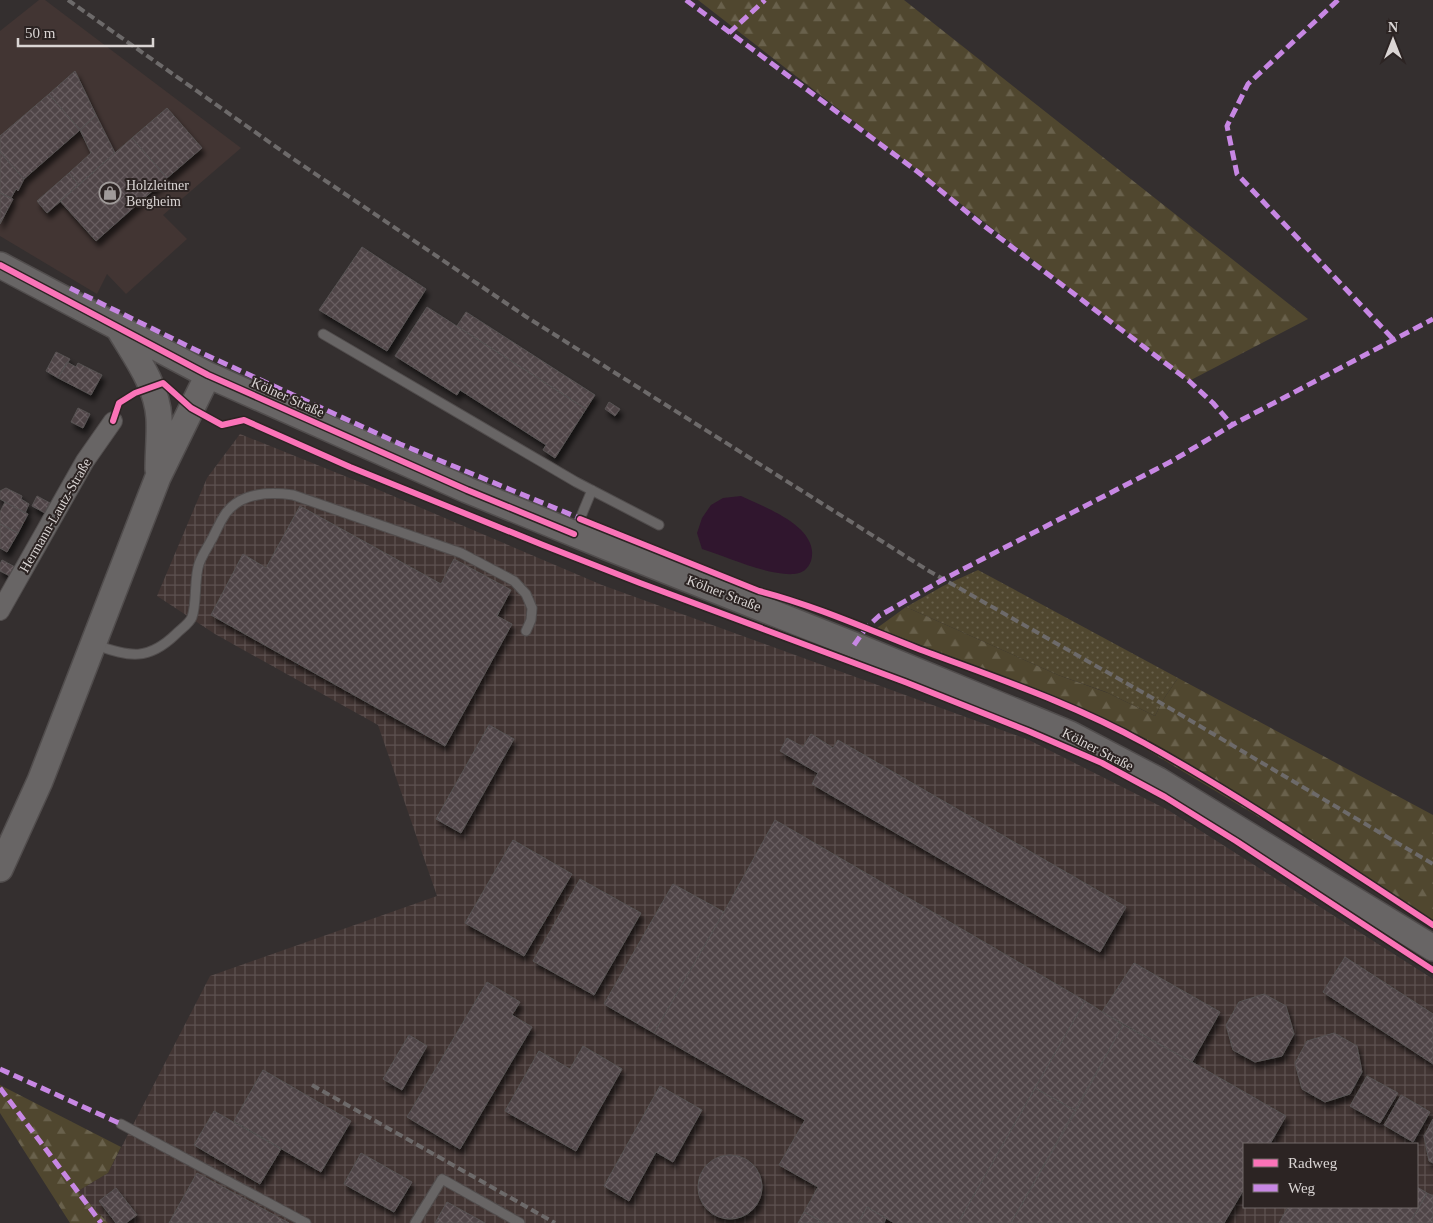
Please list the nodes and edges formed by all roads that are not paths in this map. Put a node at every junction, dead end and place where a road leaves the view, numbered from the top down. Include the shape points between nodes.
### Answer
1 (0, 266) edge
2 (119, 329) junction
3 (323, 334) dead end
4 (208, 375) junction
5 (113, 421) dead end
6 (158, 477) junction
7 (592, 490) junction
8 (659, 525) dead end
9 (574, 534) junction
10 (0, 611) edge
11 (526, 631) dead end
12 (93, 644) junction
13 (0, 869) edge
14 (1433, 948) edge
15 (121, 1124) dead end
16 (306, 1223) edge
17 (415, 1223) edge
18 (520, 1223) edge

1 - 2 main road, Kölner Straße
2 - 4 main road, Kölner Straße
2 - 6 main road via 152,387 159,416
3 - 7 lane
4 - 6 main road
4 - 9 main road, Kölner Straße
5 - 10 street, Hermann-Lautz-Straße via 85,461
6 - 12 main road
7 - 8 lane
7 - 9 lane
9 - 14 main road, Kölner Straße via 1070,734 1158,780
11 - 12 lane via 532,608 526,594 514,581 461,553 293,495 273,492 242,499 226,512 199,564 192,618 158,650 130,654
12 - 13 main road via 40,781
15 - 16 lane
17 - 18 lane via 442,1179

